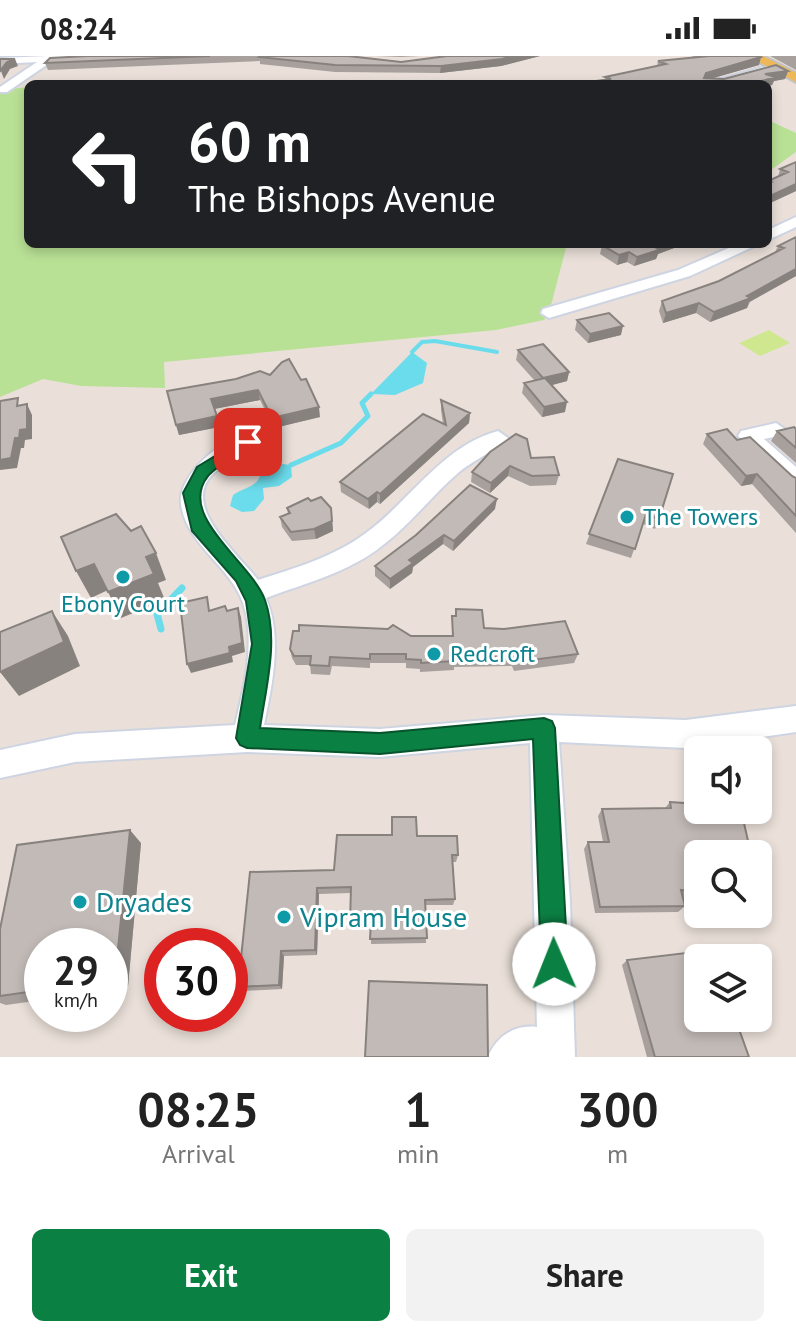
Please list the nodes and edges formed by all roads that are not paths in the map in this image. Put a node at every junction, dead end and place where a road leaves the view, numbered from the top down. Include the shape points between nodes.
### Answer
1 (115, 56) edge
2 (754, 56) edge
3 (50, 57) edge
4 (0, 61) edge
5 (774, 67) junction
6 (796, 78) edge
7 (724, 80) edge
8 (3, 90) dead end
9 (796, 221) edge
10 (772, 234) edge
11 (741, 248) edge
12 (549, 313) dead end
13 (776, 430) edge
14 (498, 438) dead end
15 (248, 442) dead end
16 (796, 479) edge
17 (251, 593) junction
18 (796, 719) edge
19 (544, 728) junction
20 (247, 738) junction
21 (0, 764) edge
22 (507, 1057) edge
23 (554, 1057) edge

1 - 3 street
2 - 5 main road
3 - 4 street
3 - 8 street
5 - 6 main road
5 - 7 street
9 - 10 street
11 - 12 street via 661,281
13 - 16 street via 748,436
14 - 17 street via 472,440 375,539 351,554
15 - 17 street via 202,471 191,493 198,526
17 - 20 street via 262,644
18 - 19 street via 686,734
19 - 20 street via 380,743
19 - 23 street
20 - 21 street via 75,748
22 - 23 street via 529,1045

